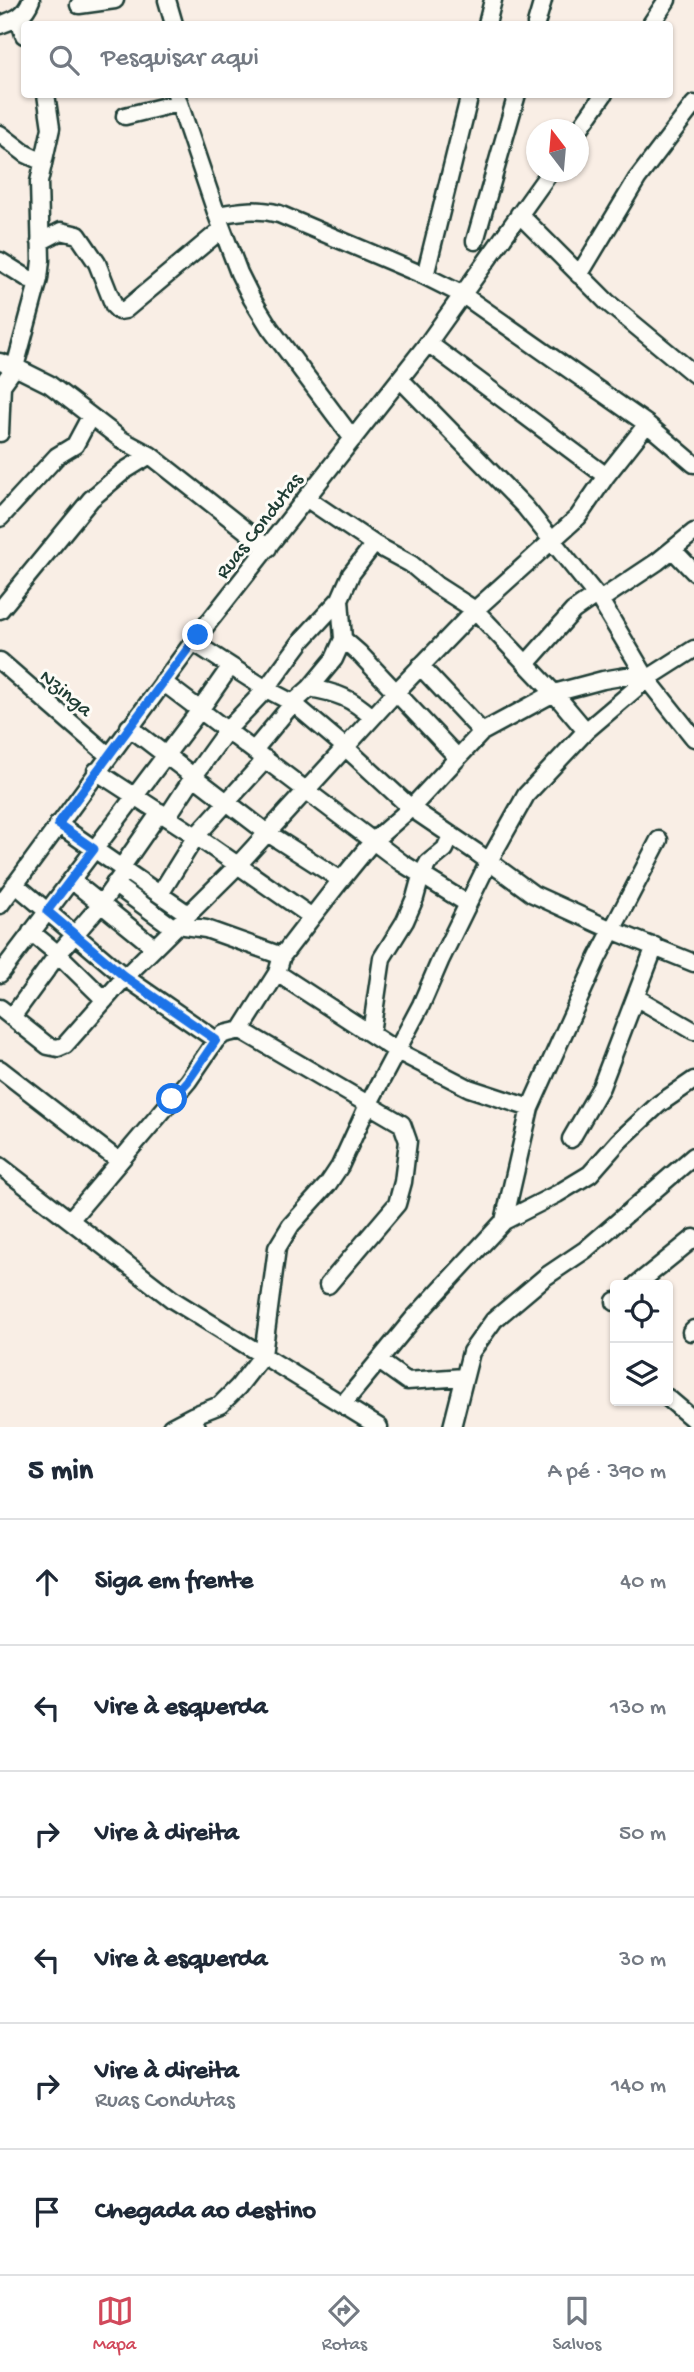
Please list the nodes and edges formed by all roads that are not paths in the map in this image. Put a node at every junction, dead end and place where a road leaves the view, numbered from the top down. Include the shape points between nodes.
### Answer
1 (31, 0) edge
2 (115, 0) edge
3 (167, 0) edge
4 (493, 0) edge
5 (543, 0) edge
6 (667, 0) edge
7 (79, 5) dead end
8 (19, 18) junction
9 (173, 21) edge
10 (488, 21) edge
11 (537, 21) edge
12 (653, 21) edge
13 (0, 25) edge
14 (21, 25) edge
15 (47, 98) edge
16 (469, 98) edge
17 (516, 98) edge
18 (601, 98) edge
19 (177, 99) edge
20 (694, 104) edge
21 (125, 116) dead end
22 (587, 119) edge
23 (0, 134) edge
24 (43, 162) junction
25 (543, 182) edge
26 (519, 214) junction
27 (219, 222) junction
28 (475, 241) dead end
29 (40, 242) junction
30 (0, 261) edge
31 (579, 275) junction
32 (425, 276) junction
33 (39, 279) junction
34 (463, 295) junction
35 (428, 343) junction
36 (7, 365) edge
37 (694, 374) edge
38 (400, 379) junction
39 (90, 417) junction
40 (647, 424) junction
41 (0, 433) edge
42 (353, 439) junction
43 (150, 455) junction
44 (694, 464) edge
45 (606, 476) junction
46 (306, 498) junction
47 (0, 518) edge
48 (694, 532) edge
49 (551, 541) junction
50 (374, 544) junction
51 (268, 548) junction
52 (673, 550) junction
53 (694, 572) edge
54 (598, 598) junction
55 (340, 599) junction
56 (0, 610) edge
57 (475, 610) junction
58 (342, 639) junction
59 (193, 642) junction
60 (694, 649) edge
61 (0, 661) edge
62 (526, 664) junction
63 (420, 666) junction
64 (230, 667) junction
65 (645, 676) junction
66 (163, 682) junction
67 (310, 688) junction
68 (266, 689) junction
69 (395, 693) junction
70 (554, 693) junction
71 (293, 702) junction
72 (200, 710) junction
73 (372, 717) junction
74 (129, 727) junction
75 (227, 730) junction
76 (482, 732) junction
77 (586, 732) junction
78 (694, 738) edge
79 (345, 747) junction
80 (108, 754) junction
81 (167, 754) junction
82 (260, 755) junction
83 (458, 758) junction
84 (96, 771) junction
85 (194, 776) junction
86 (306, 789) junction
87 (135, 796) junction
88 (226, 802) junction
89 (411, 808) junction
90 (163, 814) junction
91 (58, 824) junction
92 (266, 832) junction
93 (196, 836) junction
94 (451, 836) junction
95 (659, 840) dead end
96 (372, 842) junction
97 (94, 849) junction
98 (489, 861) junction
99 (237, 866) junction
100 (123, 869) junction
101 (421, 876) junction
102 (71, 880) junction
103 (341, 880) junction
104 (15, 884) junction
105 (114, 884) junction
106 (160, 894) junction
107 (101, 904) junction
108 (468, 904) junction
109 (0, 905) edge
110 (47, 911) junction
111 (312, 917) junction
112 (180, 922) junction
113 (612, 930) junction
114 (31, 932) junction
115 (76, 934) junction
116 (655, 946) junction
117 (154, 947) junction
118 (58, 954) junction
119 (282, 956) junction
120 (694, 963) edge
121 (277, 973) junction
122 (0, 974) edge
123 (125, 977) junction
124 (637, 998) junction
125 (105, 1000) junction
126 (6, 1012) edge
127 (242, 1030) junction
128 (694, 1031) edge
129 (371, 1033) junction
130 (216, 1040) junction
131 (397, 1051) junction
132 (0, 1069) edge
133 (694, 1080) edge
134 (368, 1105) junction
135 (530, 1108) junction
136 (571, 1139) dead end
137 (694, 1156) edge
138 (120, 1161) junction
139 (0, 1166) edge
140 (70, 1220) junction
141 (504, 1221) junction
142 (691, 1246) edge
143 (643, 1280) edge
144 (328, 1285) dead end
145 (263, 1355) junction
146 (379, 1361) junction
147 (464, 1377) junction
148 (673, 1402) edge
149 (343, 1404) junction
150 (694, 1420) edge
151 (195, 1422) edge
152 (171, 1427) edge
153 (379, 1427) edge
154 (452, 1427) edge

1 - 8 street
2 - 7 street
3 - 9 street
4 - 10 street
5 - 11 street
6 - 12 street
8 - 13 street
8 - 14 street
15 - 24 street via 51,128
16 - 32 street
17 - 28 street
18 - 22 street
19 - 21 street
19 - 27 street
20 - 31 street via 637,180
23 - 24 street
24 - 29 street
25 - 26 street, Ruas Condutas
26 - 31 street
26 - 34 street, Ruas Condutas
27 - 29 street via 125,310 118,311 97,263 78,235 61,231
27 - 32 street via 246,209 279,214
27 - 42 street via 252,299
29 - 33 street
30 - 33 street via 29,279
31 - 37 street
32 - 34 street
33 - 36 street
34 - 35 street, Ruas Condutas
34 - 40 street
35 - 38 street, Ruas Condutas
35 - 45 street
36 - 39 street via 49,384
36 - 41 street
38 - 42 street, Ruas Condutas
38 - 49 street via 506,486
39 - 43 street
39 - 47 street via 75,445 57,456
40 - 44 street
40 - 45 street
42 - 46 street, Ruas Condutas
43 - 51 street
43 - 56 street via 92,499
45 - 49 street via 578,517
46 - 50 street
46 - 51 street, Ruas Condutas
48 - 52 street
49 - 54 street
49 - 57 street
50 - 55 street via 356,566
50 - 57 street
51 - 59 street, Ruas Condutas
52 - 53 street
52 - 54 street
54 - 62 street via 573,611
54 - 65 street
55 - 58 street
55 - 68 street
57 - 62 street
57 - 63 street
58 - 67 street via 334,659
58 - 69 street
59 - 64 street
59 - 66 street, Ruas Condutas
60 - 65 street
61 - 80 street, Nzinga
62 - 70 street
63 - 69 street
63 - 76 street
64 - 68 street
64 - 72 street
65 - 70 street via 603,680
65 - 77 street
65 - 78 street
66 - 72 street
66 - 74 street, Ruas Condutas
67 - 71 street
67 - 73 street via 355,701
68 - 71 street
68 - 75 street
69 - 73 street
69 - 83 street
70 - 76 street
70 - 77 street
71 - 79 street
71 - 82 street
72 - 75 street
72 - 81 street
73 - 79 street
74 - 80 street, Ruas Condutas
74 - 81 street
75 - 82 street
75 - 85 street
76 - 83 street
77 - 98 street via 526,795
79 - 86 street
79 - 89 street
80 - 84 street, Ruas Condutas
81 - 85 street
81 - 87 street
82 - 86 street
82 - 88 street
83 - 89 street
84 - 87 street
84 - 91 street, Ruas Condutas
85 - 88 street
85 - 90 street
86 - 92 street
86 - 96 street
87 - 90 street
87 - 97 street
88 - 92 street
88 - 93 street
89 - 94 street
89 - 96 street
90 - 93 street
90 - 100 street
91 - 97 street
91 - 104 street, Ruas Condutas
92 - 99 street
92 - 103 street
93 - 99 street
93 - 106 street
94 - 98 street
94 - 101 street via 446,849 428,863
95 - 113 street
96 - 101 street
96 - 103 street
97 - 100 street
97 - 102 street
98 - 108 street
98 - 113 street via 533,894
99 - 111 street
99 - 112 street
100 - 105 street
100 - 106 street
101 - 108 street
101 - 129 street via 405,921 380,964
102 - 107 street
102 - 110 street
103 - 111 street
104 - 109 street, Ruas Condutas
104 - 110 street
105 - 107 street
105 - 112 street
106 - 112 street
107 - 115 street
107 - 117 street
108 - 131 street
110 - 114 street
110 - 115 street
111 - 119 street
112 - 117 street
112 - 119 street
113 - 116 street
113 - 135 street
114 - 118 street
114 - 122 street
115 - 118 street
115 - 123 street
116 - 120 street
116 - 124 street
117 - 123 street
118 - 125 street
118 - 126 street
119 - 121 street
121 - 127 street
121 - 129 street
123 - 125 street
123 - 130 street
124 - 128 street
124 - 136 street via 601,1087
125 - 126 street via 58,1048 48,1046
127 - 130 street
127 - 134 street
129 - 131 street
130 - 138 street via 188,1081
131 - 134 street
131 - 135 street via 469,1088
132 - 138 street
133 - 141 street via 659,1104 590,1174
134 - 144 street via 405,1129 408,1141 401,1194 391,1213
134 - 145 street via 340,1166 277,1248
135 - 141 street
137 - 147 street via 585,1250 494,1320 471,1352
138 - 140 street
139 - 140 street
140 - 145 street via 173,1300
141 - 146 street
142 - 143 street
145 - 149 street
145 - 151 street via 220,1405
146 - 147 street via 407,1381
146 - 149 street
147 - 154 street
148 - 150 street
149 - 153 street
151 - 152 street

